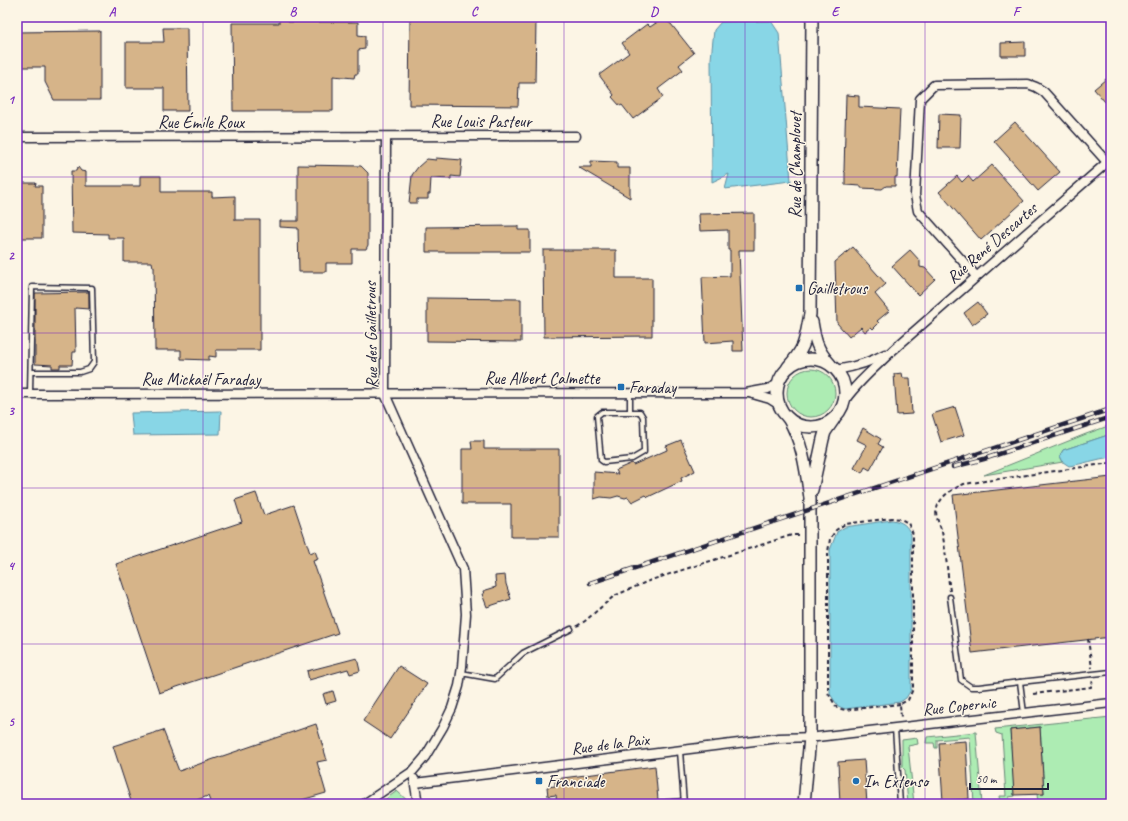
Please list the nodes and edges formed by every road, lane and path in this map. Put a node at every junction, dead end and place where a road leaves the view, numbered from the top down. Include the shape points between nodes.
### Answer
1 (784, 17) edge
2 (812, 17) edge
3 (801, 18) dead end
4 (576, 136) dead end
5 (17, 137) edge
6 (386, 137) junction
7 (1109, 161) edge
8 (976, 276) junction
9 (810, 314) junction
10 (893, 350) junction
11 (788, 367) junction
12 (835, 369) junction
13 (31, 372) junction
14 (778, 384) junction
15 (630, 393) junction
16 (746, 393) junction
17 (17, 394) edge
18 (30, 394) junction
19 (386, 394) junction
20 (843, 403) junction
21 (778, 404) junction
22 (630, 412) junction
23 (788, 418) junction
24 (834, 418) junction
25 (1111, 463) edge
26 (810, 498) junction
27 (811, 535) junction
28 (950, 597) joint
29 (571, 629) joint
30 (1088, 640) dead end
31 (1093, 671) dead end
32 (1111, 672) edge
33 (461, 673) junction
34 (1020, 682) junction
35 (1094, 682) dead end
36 (1033, 694) dead end
37 (1111, 703) edge
38 (900, 704) junction
39 (1024, 713) junction
40 (898, 728) junction
41 (810, 737) junction
42 (680, 750) junction
43 (413, 771) junction
44 (415, 783) junction
45 (684, 802) edge
46 (658, 803) dead end
47 (364, 804) edge
48 (418, 804) edge
49 (804, 804) edge
50 (900, 804) edge

1 - 3 path
2 - 9 street, Rue de Champlouet
4 - 6 street, Rue Louis Pasteur
5 - 6 street, Rue Émile Roux
6 - 19 street, Rue des Gailletrous
7 - 8 street, Rue René Descartes
7 - 8 street via 1044,92 1036,87 1028,84 934,85 920,99 915,195 918,211
8 - 10 street, Rue René Descartes
9 - 11 street, Rue de Champlouet via 805,342 800,354
9 - 12 street, Rue de Champlouet via 815,342 822,356
10 - 12 street, Rue René Descartes via 857,367
10 - 20 street, Rue René Descartes via 859,383
11 - 12 street via 801,360 814,359 823,361
11 - 14 street
12 - 20 street via 844,385
13 - 13 lane via 32,287 92,288 94,362 89,369 80,372
13 - 18 lane
14 - 16 street, Rue Albert Calmette via 768,389
14 - 21 street
15 - 16 street, Rue Albert Calmette
15 - 19 street, Rue Albert Calmette
15 - 22 lane
16 - 21 street, Rue Albert Calmette via 770,399
17 - 18 street, Rue Mickaël Faraday
18 - 19 street, Rue Mickaël Faraday
19 - 33 street, Rue des Gailletrous via 463,569 466,614
20 - 24 street
21 - 23 street
22 - 22 lane via 602,412 597,416 601,460 604,462 632,460 644,452 643,417 640,412
23 - 24 street via 805,427 817,427
23 - 26 street via 799,441
24 - 26 street via 822,439
25 - 28 path via 964,484 947,493 940,501 936,515 944,542
26 - 27 street
27 - 29 path via 792,535 651,580 614,596 585,621
27 - 41 street
28 - 34 lane via 961,680 971,687
29 - 33 lane via 523,653 495,679
30 - 31 path
32 - 34 lane
33 - 43 street, Rue des Gailletrous via 452,708 443,727 425,757
34 - 39 lane
35 - 36 path via 1090,682 1091,687
37 - 39 street, Rue Copernic
38 - 38 path via 908,700 913,689 913,534 908,523 900,519 845,524 836,530 830,539 828,552 828,693 837,708 845,710
38 - 40 path
39 - 40 street, Rue Copernic
40 - 41 street, Rue Copernic
40 - 50 lane
41 - 42 street, Rue de la Paix via 779,738
41 - 49 street
42 - 44 street, Rue de la Paix
42 - 45 lane
43 - 44 street
43 - 47 street, Rue des Gailletrous
44 - 48 street
45 - 46 lane

